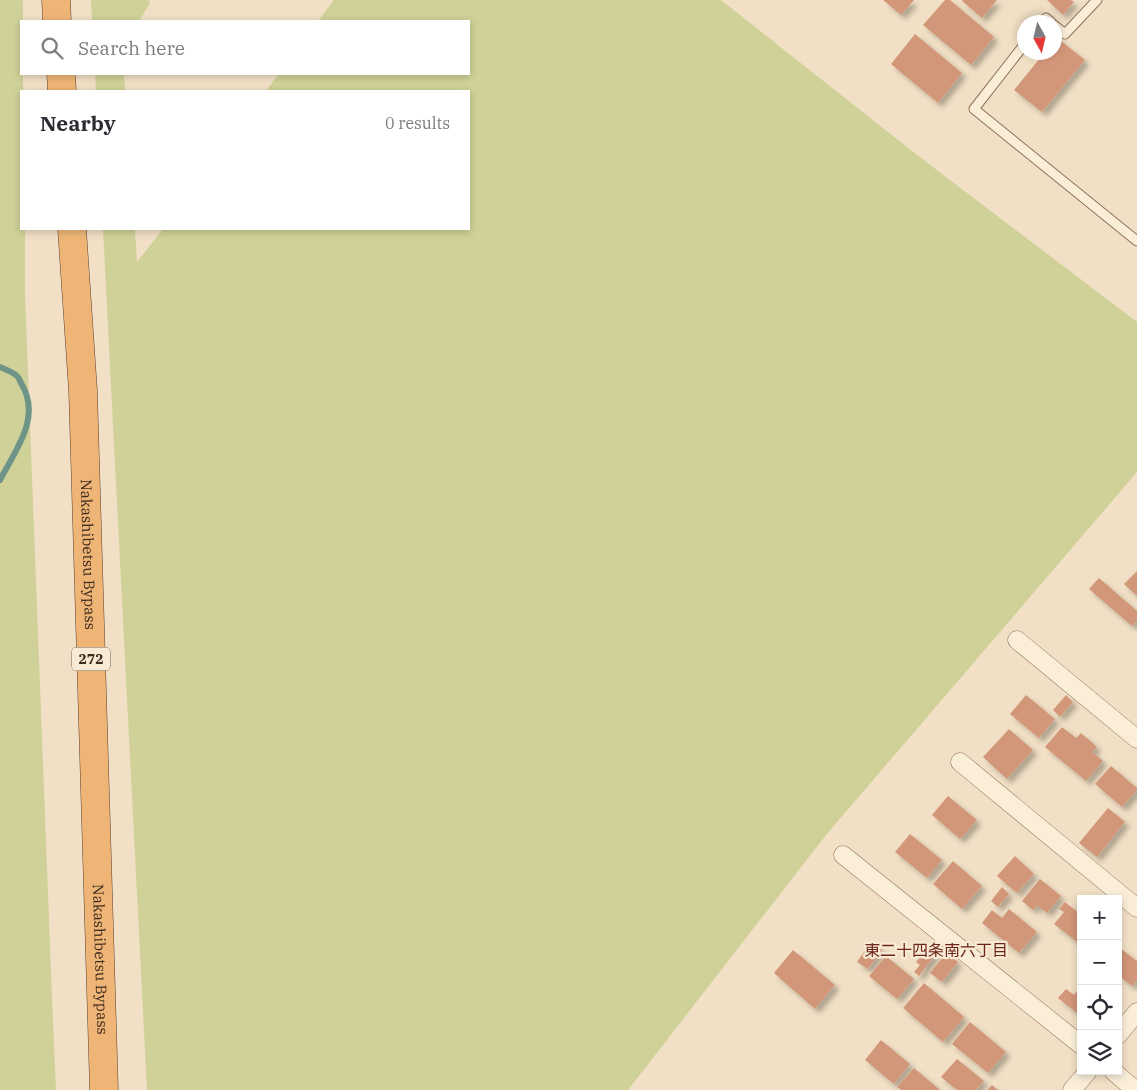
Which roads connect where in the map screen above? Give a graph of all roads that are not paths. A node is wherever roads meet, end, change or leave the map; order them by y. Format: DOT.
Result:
graph roads {
  1 [pos="56,0"];
  2 [pos="1097,0"];
  3 [pos="57,20"];
  4 [pos="1062,32"];
  5 [pos="1017,54"];
  6 [pos="61,75"];
  7 [pos="62,90"];
  8 [pos="72,230"];
  9 [pos="1137,241"];
  10 [pos="1017,640"];
  11 [pos="1137,739"];
  12 [pos="960,762"];
  13 [pos="843,855"];
  14 [pos="1137,908"];
  15 [pos="1137,1012"];
  16 [pos="1122,1030"];
  17 [pos="1077,1042"];
  18 [pos="1085,1075"];
  19 [pos="1118,1075"];
  20 [pos="104,1090"];
  21 [pos="1072,1090"];
  22 [pos="1135,1090"];
  1 -- 3 [label="highway"];
  2 -- 4 [label="lane"];
  5 -- 9 [label="lane"];
  6 -- 7 [label="highway"];
  8 -- 20 [label="highway, Nakashibetsu Bypass / 272"];
  10 -- 11 [label="street"];
  12 -- 14 [label="street"];
  13 -- 17 [label="street"];
  15 -- 16 [label="street"];
  18 -- 21 [label="street"];
  19 -- 22 [label="street"];
}
